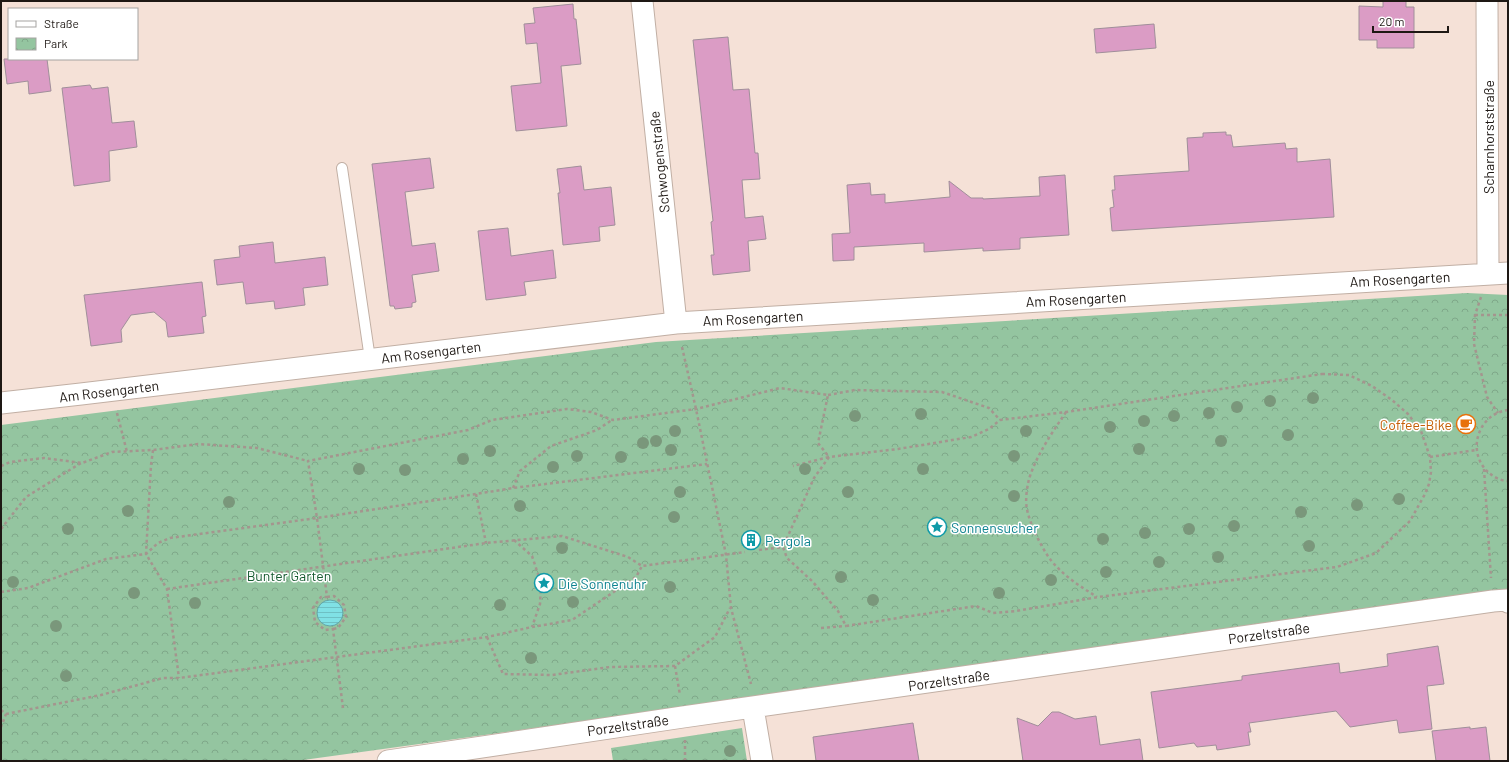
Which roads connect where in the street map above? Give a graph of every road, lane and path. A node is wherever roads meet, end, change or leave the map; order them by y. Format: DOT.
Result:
graph roads {
  1 [pos="642,1"];
  2 [pos="1487,1"];
  3 [pos="342,168"];
  4 [pos="1498,273"];
  5 [pos="1475,315"];
  6 [pos="1508,315"];
  7 [pos="676,323"];
  8 [pos="370,359"];
  9 [pos="112,390"];
  10 [pos="828,395"];
  11 [pos="1,403"];
  12 [pos="696,409"];
  13 [pos="1508,410"];
  14 [pos="1066,412"];
  15 [pos="1498,413"];
  16 [pos="613,420"];
  17 [pos="1000,420"];
  18 [pos="153,450"];
  19 [pos="1476,450"];
  20 [pos="127,452"];
  21 [pos="829,457"];
  22 [pos="1430,458"];
  23 [pos="308,461"];
  24 [pos="82,463"];
  25 [pos="707,464"];
  26 [pos="1,466"];
  27 [pos="793,466"];
  28 [pos="1484,469"];
  29 [pos="1508,482"];
  30 [pos="513,488"];
  31 [pos="476,494"];
  32 [pos="317,518"];
  33 [pos="1,529"];
  34 [pos="514,540"];
  35 [pos="486,543"];
  36 [pos="783,547"];
  37 [pos="759,550"];
  38 [pos="745,552"];
  39 [pos="146,554"];
  40 [pos="726,554"];
  41 [pos="642,566"];
  42 [pos="324,567"];
  43 [pos="167,589"];
  44 [pos="1,592"];
  45 [pos="327,597"];
  46 [pos="1098,597"];
  47 [pos="1500,602"];
  48 [pos="730,608"];
  49 [pos="846,626"];
  50 [pos="532,627"];
  51 [pos="820,628"];
  52 [pos="333,629"];
  53 [pos="487,637"];
  54 [pos="336,656"];
  55 [pos="675,666"];
  56 [pos="179,678"];
  57 [pos="343,708"];
  58 [pos="753,708"];
  59 [pos="1,710"];
  60 [pos="6,714"];
  61 [pos="683,717"];
  62 [pos="1,727"];
  63 [pos="388,761"];
  64 [pos="762,761"];
  1 -- 7 [label="street, Schwogenstraße"];
  2 -- 4 [label="street, Scharnhorststraße"];
  3 -- 8 [label="lane"];
  4 -- 5 [label="path"];
  4 -- 7 [label="street, Am Rosengarten"];
  5 -- 6 [label="path"];
  5 -- 15 [label="path"];
  7 -- 8 [label="street, Am Rosengarten"];
  7 -- 12 [label="path"];
  8 -- 9 [label="street, Am Rosengarten"];
  9 -- 11 [label="street, Am Rosengarten"];
  9 -- 20 [label="path"];
  10 -- 12 [label="path"];
  10 -- 17 [label="path"];
  10 -- 21 [label="path"];
  12 -- 16 [label="path"];
  12 -- 25 [label="path"];
  13 -- 15 [label="path"];
  14 -- 17 [label="path"];
  14 -- 22 [label="path"];
  14 -- 46 [label="path"];
  15 -- 19 [label="path"];
  16 -- 23 [label="path"];
  16 -- 30 [label="path"];
  17 -- 21 [label="path"];
  18 -- 20 [label="path"];
  18 -- 23 [label="path"];
  18 -- 39 [label="path"];
  19 -- 22 [label="path"];
  19 -- 28 [label="path"];
  20 -- 24 [label="path"];
  21 -- 27 [label="path"];
  21 -- 36 [label="path"];
  22 -- 46 [label="path"];
  23 -- 32 [label="path"];
  24 -- 26 [label="path"];
  24 -- 33 [label="path"];
  25 -- 30 [label="path"];
  25 -- 40 [label="path"];
  28 -- 29 [label="path"];
  28 -- 47 [label="path"];
  30 -- 31 [label="path"];
  31 -- 32 [label="path"];
  31 -- 35 [label="path"];
  32 -- 39 [label="path"];
  32 -- 42 [label="path"];
  34 -- 35 [label="path"];
  34 -- 41 [label="path"];
  34 -- 50 [label="path"];
  35 -- 42 [label="path"];
  36 -- 37 [label="path"];
  36 -- 49 [label="path"];
  38 -- 40 [label="path"];
  39 -- 43 [label="path"];
  39 -- 44 [label="path"];
  40 -- 41 [label="path"];
  40 -- 48 [label="path"];
  41 -- 50 [label="path"];
  42 -- 43 [label="path"];
  42 -- 45 [label="path"];
  43 -- 56 [label="path"];
  45 -- 52 [label="path"];
  45 -- 52 [label="path"];
  46 -- 49 [label="path"];
  47 -- 58 [label="street, Porzeltstraße"];
  48 -- 55 [label="path"];
  48 -- 58 [label="path"];
  49 -- 51 [label="path"];
  50 -- 53 [label="path"];
  52 -- 54 [label="path"];
  53 -- 54 [label="path"];
  53 -- 55 [label="path"];
  54 -- 56 [label="path"];
  54 -- 57 [label="path"];
  55 -- 61 [label="path"];
  56 -- 60 [label="path"];
  58 -- 61 [label="street, Porzeltstraße"];
  58 -- 64 [label="street"];
  59 -- 60 [label="path"];
  60 -- 62 [label="path"];
  61 -- 63 [label="street, Porzeltstraße"];
}
